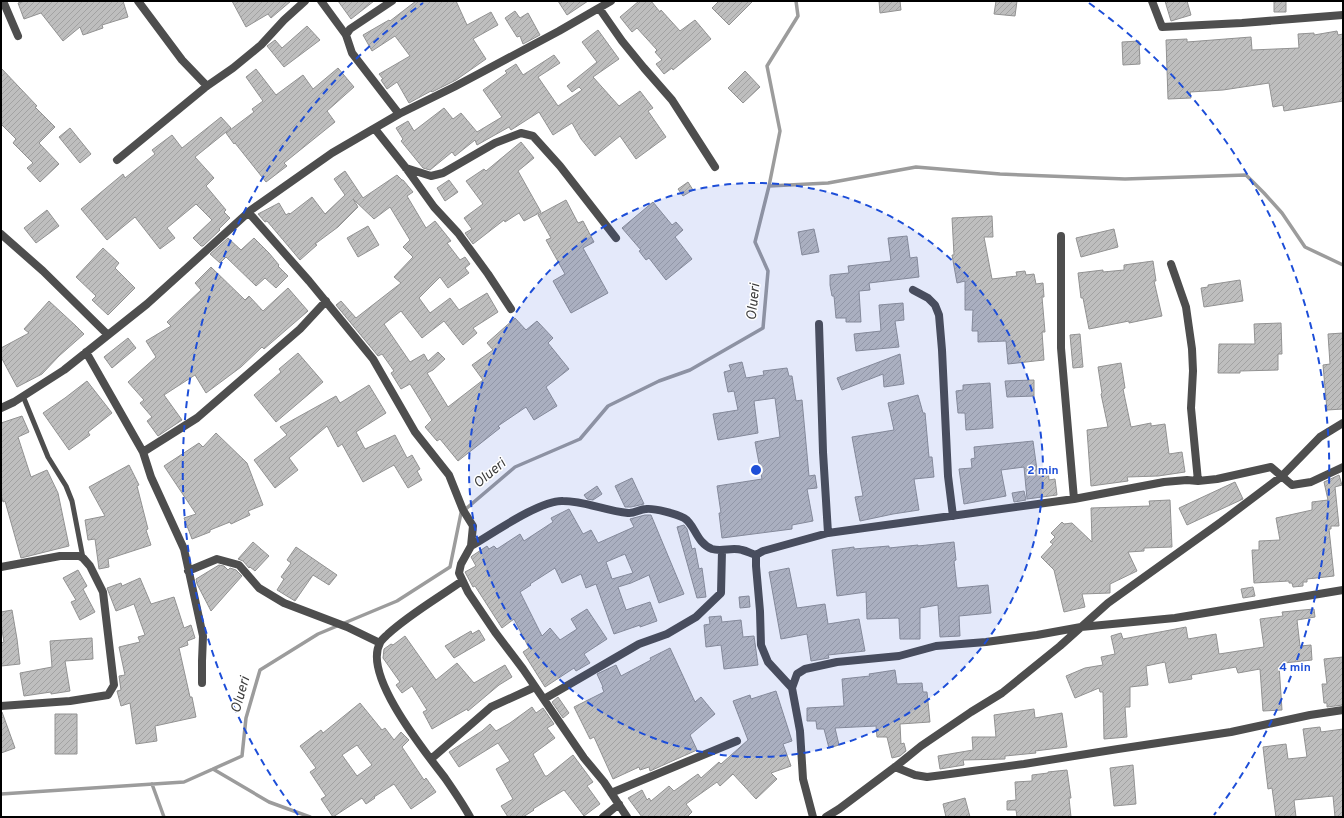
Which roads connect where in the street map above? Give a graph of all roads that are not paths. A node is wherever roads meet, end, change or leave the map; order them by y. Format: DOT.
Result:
graph roads {
  1 [pos="3,1"];
  2 [pos="138,1"];
  3 [pos="305,1"];
  4 [pos="321,1"];
  5 [pos="392,1"];
  6 [pos="611,1"];
  7 [pos="1152,1"];
  8 [pos="599,8"];
  9 [pos="1343,15"];
  10 [pos="346,35"];
  11 [pos="18,36"];
  12 [pos="207,86"];
  13 [pos="399,114"];
  14 [pos="375,129"];
  15 [pos="117,160"];
  16 [pos="714,167"];
  17 [pos="406,168"];
  18 [pos="249,213"];
  19 [pos="1,234"];
  20 [pos="1061,236"];
  21 [pos="616,238"];
  22 [pos="1171,264"];
  23 [pos="913,290"];
  24 [pos="326,302"];
  25 [pos="511,309"];
  26 [pos="819,324"];
  27 [pos="108,335"];
  28 [pos="86,352"];
  29 [pos="23,396"];
  30 [pos="2,405"];
  31 [pos="1343,423"];
  32 [pos="143,452"];
  33 [pos="1343,467"];
  34 [pos="1282,476"];
  35 [pos="1198,481"];
  36 [pos="1074,499"];
  37 [pos="953,516"];
  38 [pos="828,533"];
  39 [pos="471,546"];
  40 [pos="722,551"];
  41 [pos="756,556"];
  42 [pos="83,558"];
  43 [pos="1,567"];
  44 [pos="188,571"];
  45 [pos="462,581"];
  46 [pos="1343,590"];
  47 [pos="1081,627"];
  48 [pos="380,643"];
  49 [pos="202,683"];
  50 [pos="535,687"];
  51 [pos="792,688"];
  52 [pos="544,699"];
  53 [pos="1,706"];
  54 [pos="1343,710"];
  55 [pos="737,741"];
  56 [pos="431,760"];
  57 [pos="895,768"];
  58 [pos="611,793"];
  59 [pos="619,804"];
  60 [pos="470,817"];
  61 [pos="603,817"];
  62 [pos="627,817"];
  63 [pos="813,817"];
  64 [pos="826,817"];
  1 -- 11 [label="street"];
  2 -- 12 [label="street"];
  3 -- 12 [label="street"];
  4 -- 10 [label="street"];
  5 -- 10 [label="street"];
  6 -- 8 [label="street"];
  7 -- 9 [label="street"];
  8 -- 13 [label="street"];
  8 -- 16 [label="street"];
  10 -- 13 [label="street"];
  12 -- 15 [label="street"];
  13 -- 14 [label="street"];
  14 -- 17 [label="street"];
  14 -- 18 [label="street"];
  17 -- 21 [label="street"];
  17 -- 25 [label="street"];
  18 -- 24 [label="street"];
  18 -- 27 [label="street"];
  19 -- 27 [label="street"];
  20 -- 36 [label="street"];
  22 -- 35 [label="street"];
  23 -- 37 [label="street"];
  24 -- 32 [label="street"];
  24 -- 39 [label="street"];
  26 -- 38 [label="street"];
  27 -- 28 [label="street"];
  28 -- 29 [label="street"];
  28 -- 32 [label="street"];
  29 -- 30 [label="street"];
  29 -- 42 [label="lane"];
  31 -- 34 [label="street"];
  32 -- 44 [label="street"];
  33 -- 34 [label="street"];
  34 -- 35 [label="street"];
  34 -- 47 [label="street"];
  35 -- 36 [label="street"];
  36 -- 37 [label="street"];
  37 -- 38 [label="street"];
  38 -- 41 [label="street"];
  39 -- 40 [label="street"];
  39 -- 45 [label="street"];
  40 -- 41 [label="street"];
  40 -- 52 [label="street"];
  41 -- 51 [label="street"];
  42 -- 43 [label="street"];
  42 -- 53 [label="street"];
  44 -- 48 [label="street"];
  44 -- 49 [label="street"];
  45 -- 48 [label="street"];
  45 -- 50 [label="street"];
  46 -- 47 [label="street"];
  47 -- 51 [label="street"];
  47 -- 57 [label="street"];
  48 -- 56 [label="street"];
  50 -- 52 [label="street"];
  50 -- 56 [label="street"];
  51 -- 63 [label="street"];
  52 -- 58 [label="street"];
  54 -- 57 [label="street"];
  55 -- 58 [label="street"];
  56 -- 60 [label="street"];
  57 -- 64 [label="street"];
  58 -- 59 [label="street"];
  59 -- 61 [label="street"];
  59 -- 62 [label="street"];
}
